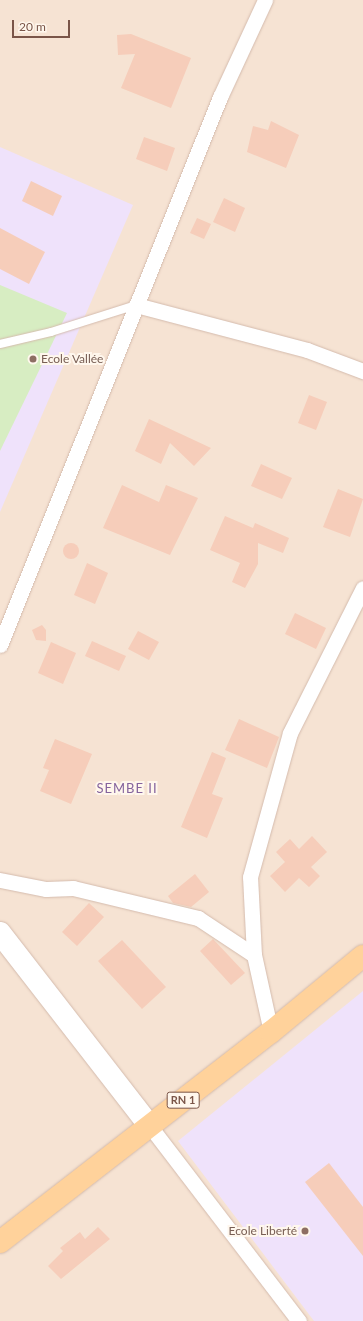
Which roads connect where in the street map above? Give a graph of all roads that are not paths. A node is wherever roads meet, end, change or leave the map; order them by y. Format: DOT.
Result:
graph roads {
  1 [pos="265,0"];
  2 [pos="136,305"];
  3 [pos="0,344"];
  4 [pos="363,371"];
  5 [pos="363,588"];
  6 [pos="0,645"];
  7 [pos="0,880"];
  8 [pos="0,933"];
  9 [pos="254,955"];
  10 [pos="363,956"];
  11 [pos="271,1032"];
  12 [pos="149,1125"];
  13 [pos="1,1239"];
  14 [pos="300,1321"];
  1 -- 2 [label="street"];
  2 -- 3 [label="lane"];
  2 -- 4 [label="street"];
  2 -- 6 [label="street"];
  5 -- 9 [label="street"];
  7 -- 9 [label="street"];
  8 -- 12 [label="main road"];
  9 -- 11 [label="street"];
  10 -- 11 [label="main road, RN 1"];
  11 -- 12 [label="main road, RN 1"];
  12 -- 13 [label="main road, RN 1"];
  12 -- 14 [label="street"];
}
